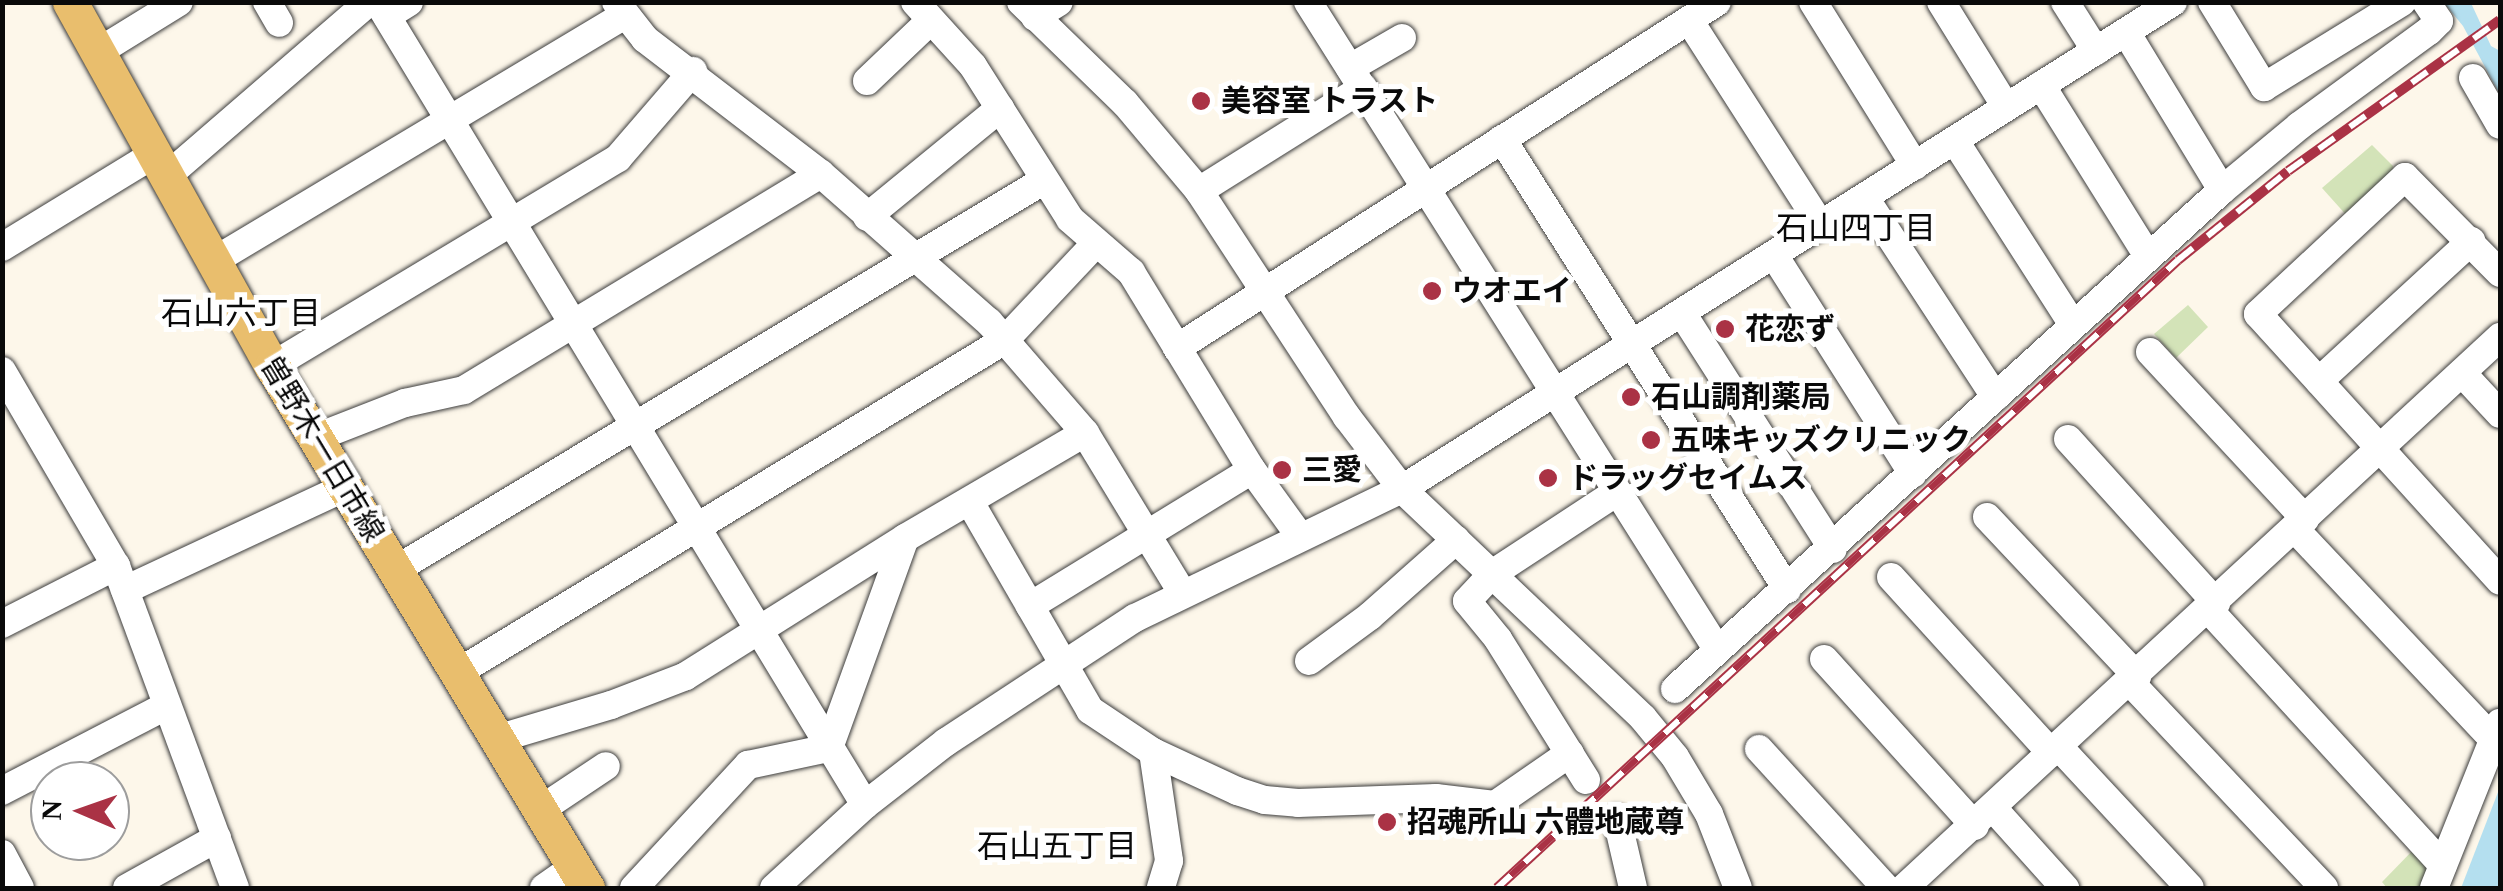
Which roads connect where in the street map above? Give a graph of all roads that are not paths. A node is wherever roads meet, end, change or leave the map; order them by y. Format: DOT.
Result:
graph roads {
  1 [pos="70,2"];
  2 [pos="179,2"];
  3 [pos="1308,2"];
  4 [pos="1717,2"];
  5 [pos="1813,2"];
  6 [pos="1940,2"];
  7 [pos="2065,2"];
  8 [pos="2174,2"];
  9 [pos="2212,2"];
  10 [pos="2402,2"];
  11 [pos="2426,2"];
  12 [pos="386,6"];
  13 [pos="1038,7"];
  14 [pos="620,9"];
  15 [pos="922,12"];
  16 [pos="1689,20"];
  17 [pos="2126,32"];
  18 [pos="1402,38"];
  19 [pos="2096,51"];
  20 [pos="98,52"];
  21 [pos="692,71"];
  22 [pos="1357,78"];
  23 [pos="2473,78"];
  24 [pos="867,81"];
  25 [pos="2041,85"];
  26 [pos="2006,107"];
  27 [pos="1000,108"];
  28 [pos="450,119"];
  29 [pos="2500,125"];
  30 [pos="1502,139"];
  31 [pos="1955,140"];
  32 [pos="160,166"];
  33 [pos="1914,166"];
  34 [pos="820,174"];
  35 [pos="1043,181"];
  36 [pos="1426,188"];
  37 [pos="2222,190"];
  38 [pos="1200,191"];
  39 [pos="1865,198"];
  40 [pos="867,217"];
  41 [pos="512,222"];
  42 [pos="1821,226"];
  43 [pos="2470,242"];
  44 [pos="1096,243"];
  45 [pos="2,247"];
  46 [pos="1774,255"];
  47 [pos="2148,256"];
  48 [pos="914,258"];
  49 [pos="212,262"];
  50 [pos="2500,273"];
  51 [pos="1266,290"];
  52 [pos="1682,313"];
  53 [pos="572,324"];
  54 [pos="2073,325"];
  55 [pos="2500,337"];
  56 [pos="1005,340"];
  57 [pos="1632,345"];
  58 [pos="1177,348"];
  59 [pos="2150,352"];
  60 [pos="272,366"];
  61 [pos="2,371"];
  62 [pos="2462,372"];
  63 [pos="2319,380"];
  64 [pos="1554,394"];
  65 [pos="1996,398"];
  66 [pos="2500,414"];
  67 [pos="637,425"];
  68 [pos="1085,433"];
  69 [pos="314,438"];
  70 [pos="2068,439"];
  71 [pos="2381,448"];
  72 [pos="1252,470"];
  73 [pos="1913,474"];
  74 [pos="344,488"];
  75 [pos="1402,489"];
  76 [pos="1617,492"];
  77 [pos="970,502"];
  78 [pos="1986,517"];
  79 [pos="2300,524"];
  80 [pos="697,529"];
  81 [pos="1146,534"];
  82 [pos="1299,535"];
  83 [pos="906,538"];
  84 [pos="1456,540"];
  85 [pos="1833,549"];
  86 [pos="395,570"];
  87 [pos="1492,574"];
  88 [pos="1891,577"];
  89 [pos="121,578"];
  90 [pos="2500,581"];
  91 [pos="1787,589"];
  92 [pos="1183,594"];
  93 [pos="1030,606"];
  94 [pos="2213,606"];
  95 [pos="2,624"];
  96 [pos="759,630"];
  97 [pos="1718,650"];
  98 [pos="1824,660"];
  99 [pos="1308,661"];
  100 [pos="1064,668"];
  101 [pos="457,673"];
  102 [pos="2133,679"];
  103 [pos="1675,689"];
  104 [pos="166,706"];
  105 [pos="2497,732"];
  106 [pos="497,738"];
  107 [pos="830,748"];
  108 [pos="1759,749"];
  109 [pos="2055,750"];
  110 [pos="1152,752"];
  111 [pos="1570,753"];
  112 [pos="606,766"];
  113 [pos="1586,780"];
  114 [pos="2,791"];
  115 [pos="866,805"];
  116 [pos="540,810"];
  117 [pos="1984,817"];
  118 [pos="1616,819"];
  119 [pos="217,838"];
  120 [pos="2,854"];
  121 [pos="2439,877"];
  122 [pos="581,878"];
  123 [pos="138,886"];
  124 [pos="776,887"];
  125 [pos="20,888"];
  126 [pos="235,888"];
  127 [pos="544,888"];
  128 [pos="634,888"];
  129 [pos="1161,888"];
  130 [pos="1633,888"];
  131 [pos="1738,888"];
  132 [pos="1886,888"];
  133 [pos="1904,888"];
  134 [pos="2066,888"];
  135 [pos="2190,888"];
  136 [pos="2324,888"];
  1 -- 20 [label="main road, 曽野木一日市線"];
  2 -- 20 [label="street"];
  3 -- 22 [label="street"];
  4 -- 16 [label="street"];
  5 -- 33 [label="street"];
  6 -- 26 [label="street"];
  7 -- 19 [label="street"];
  8 -- 17 [label="street"];
  9 -- 10 [label="street"];
  11 -- 37 [label="street"];
  12 -- 28 [label="street"];
  12 -- 32 [label="street"];
  13 -- 38 [label="street"];
  14 -- 21 [label="street"];
  14 -- 28 [label="street"];
  15 -- 24 [label="street"];
  15 -- 27 [label="street"];
  16 -- 30 [label="street"];
  16 -- 42 [label="street"];
  17 -- 19 [label="street"];
  17 -- 37 [label="street"];
  18 -- 22 [label="street"];
  19 -- 25 [label="street"];
  20 -- 32 [label="main road, 曽野木一日市線"];
  21 -- 34 [label="street"];
  21 -- 41 [label="street"];
  22 -- 36 [label="street"];
  22 -- 38 [label="street"];
  23 -- 29 [label="street"];
  25 -- 26 [label="street"];
  25 -- 47 [label="street"];
  26 -- 31 [label="street"];
  27 -- 35 [label="street"];
  27 -- 40 [label="street"];
  28 -- 41 [label="street"];
  28 -- 49 [label="street"];
  30 -- 36 [label="street"];
  30 -- 57 [label="street"];
  31 -- 33 [label="street"];
  31 -- 54 [label="street"];
  32 -- 45 [label="street"];
  32 -- 49 [label="main road, 曽野木一日市線"];
  33 -- 39 [label="street"];
  34 -- 40 [label="street"];
  34 -- 53 [label="street"];
  35 -- 44 [label="street"];
  35 -- 48 [label="street"];
  36 -- 51 [label="street"];
  36 -- 64 [label="street"];
  37 -- 47 [label="street"];
  38 -- 51 [label="street"];
  39 -- 42 [label="street"];
  39 -- 65 [label="street"];
  40 -- 48 [label="street"];
  41 -- 53 [label="street"];
  41 -- 60 [label="street"];
  42 -- 46 [label="street"];
  43 -- 50 [label="street"];
  43 -- 63 [label="street"];
  43 -- 63 [label="street"];
  44 -- 56 [label="street"];
  44 -- 58 [label="street"];
  46 -- 52 [label="street"];
  46 -- 73 [label="street"];
  47 -- 54 [label="street"];
  48 -- 56 [label="street"];
  48 -- 67 [label="street"];
  49 -- 60 [label="main road, 曽野木一日市線"];
  51 -- 58 [label="street"];
  51 -- 75 [label="street"];
  52 -- 57 [label="street"];
  52 -- 85 [label="street"];
  53 -- 67 [label="street"];
  53 -- 69 [label="street"];
  54 -- 65 [label="street"];
  55 -- 62 [label="street"];
  56 -- 68 [label="street"];
  56 -- 80 [label="street"];
  57 -- 64 [label="street"];
  57 -- 91 [label="street"];
  58 -- 72 [label="street"];
  59 -- 79 [label="street"];
  60 -- 69 [label="main road, 曽野木一日市線"];
  61 -- 89 [label="street"];
  62 -- 66 [label="street"];
  62 -- 71 [label="street"];
  63 -- 71 [label="street"];
  64 -- 75 [label="street"];
  64 -- 76 [label="street"];
  65 -- 73 [label="street"];
  67 -- 80 [label="street"];
  67 -- 86 [label="street"];
  68 -- 77 [label="street"];
  68 -- 81 [label="street"];
  69 -- 74 [label="main road, 曽野木一日市線"];
  70 -- 94 [label="street"];
  71 -- 79 [label="street"];
  71 -- 90 [label="street"];
  72 -- 81 [label="street"];
  72 -- 82 [label="street"];
  73 -- 85 [label="street"];
  74 -- 86 [label="main road, 曽野木一日市線"];
  74 -- 89 [label="street"];
  75 -- 82 [label="street"];
  75 -- 84 [label="street"];
  76 -- 87 [label="street"];
  76 -- 97 [label="street"];
  77 -- 83 [label="street"];
  77 -- 93 [label="street"];
  78 -- 102 [label="street"];
  79 -- 94 [label="street"];
  79 -- 105 [label="street"];
  80 -- 96 [label="street"];
  80 -- 101 [label="street"];
  81 -- 92 [label="street"];
  81 -- 93 [label="street"];
  82 -- 92 [label="street"];
  83 -- 96 [label="street"];
  83 -- 107 [label="street"];
  84 -- 87 [label="street"];
  84 -- 99 [label="street"];
  85 -- 91 [label="street"];
  86 -- 101 [label="main road, 曽野木一日市線"];
  87 -- 111 [label="street"];
  87 -- 131 [label="street"];
  88 -- 109 [label="street"];
  89 -- 95 [label="street"];
  89 -- 104 [label="street"];
  91 -- 97 [label="street"];
  92 -- 100 [label="street"];
  93 -- 100 [label="street"];
  94 -- 102 [label="street"];
  94 -- 121 [label="street"];
  96 -- 106 [label="street"];
  96 -- 107 [label="street"];
  97 -- 103 [label="street"];
  98 -- 117 [label="street"];
  100 -- 110 [label="street"];
  100 -- 115 [label="street"];
  101 -- 106 [label="main road, 曽野木一日市線"];
  102 -- 109 [label="street"];
  102 -- 136 [label="street"];
  104 -- 114 [label="street"];
  104 -- 119 [label="street"];
  105 -- 121 [label="street"];
  106 -- 116 [label="main road, 曽野木一日市線"];
  107 -- 115 [label="street"];
  107 -- 128 [label="street"];
  108 -- 132 [label="street"];
  109 -- 117 [label="street"];
  109 -- 135 [label="street"];
  110 -- 111 [label="street"];
  110 -- 129 [label="street"];
  111 -- 113 [label="street"];
  112 -- 116 [label="street"];
  115 -- 124 [label="street"];
  116 -- 122 [label="main road, 曽野木一日市線"];
  117 -- 133 [label="street"];
  117 -- 134 [label="street"];
  118 -- 130 [label="street"];
  119 -- 123 [label="street"];
  119 -- 126 [label="street"];
  120 -- 125 [label="street"];
  122 -- 127 [label="street"];
}
